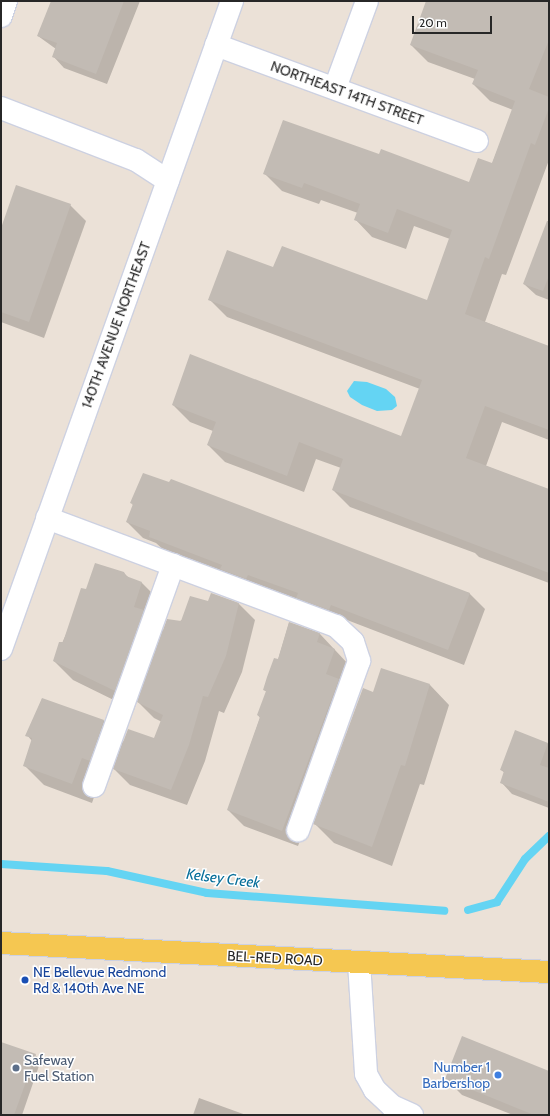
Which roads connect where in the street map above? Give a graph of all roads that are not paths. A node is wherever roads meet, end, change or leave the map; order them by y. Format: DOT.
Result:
graph roads {
  1 [pos="6,1"];
  2 [pos="232,1"];
  3 [pos="367,1"];
  4 [pos="1,16"];
  5 [pos="216,45"];
  6 [pos="335,88"];
  7 [pos="1,108"];
  8 [pos="477,141"];
  9 [pos="168,181"];
  10 [pos="47,518"];
  11 [pos="173,565"];
  12 [pos="1,649"];
  13 [pos="94,786"];
  14 [pos="298,830"];
  15 [pos="1,943"];
  16 [pos="359,962"];
  17 [pos="549,972"];
  18 [pos="412,1115"];
  1 -- 4 [label="street"];
  2 -- 5 [label="street, 140TH AVENUE NORTHEAST"];
  3 -- 6 [label="street"];
  5 -- 6 [label="street, NORTHEAST 14TH STREET"];
  5 -- 9 [label="street, 140TH AVENUE NORTHEAST"];
  6 -- 8 [label="street, NORTHEAST 14TH STREET"];
  7 -- 9 [label="street"];
  9 -- 10 [label="street, 140TH AVENUE NORTHEAST"];
  10 -- 11 [label="street"];
  10 -- 12 [label="street, 140TH AVENUE NORTHEAST"];
  11 -- 13 [label="street"];
  11 -- 14 [label="street"];
  15 -- 16 [label="main road, BEL-RED ROAD"];
  16 -- 17 [label="main road, BEL-RED ROAD"];
  16 -- 18 [label="street"];
}
